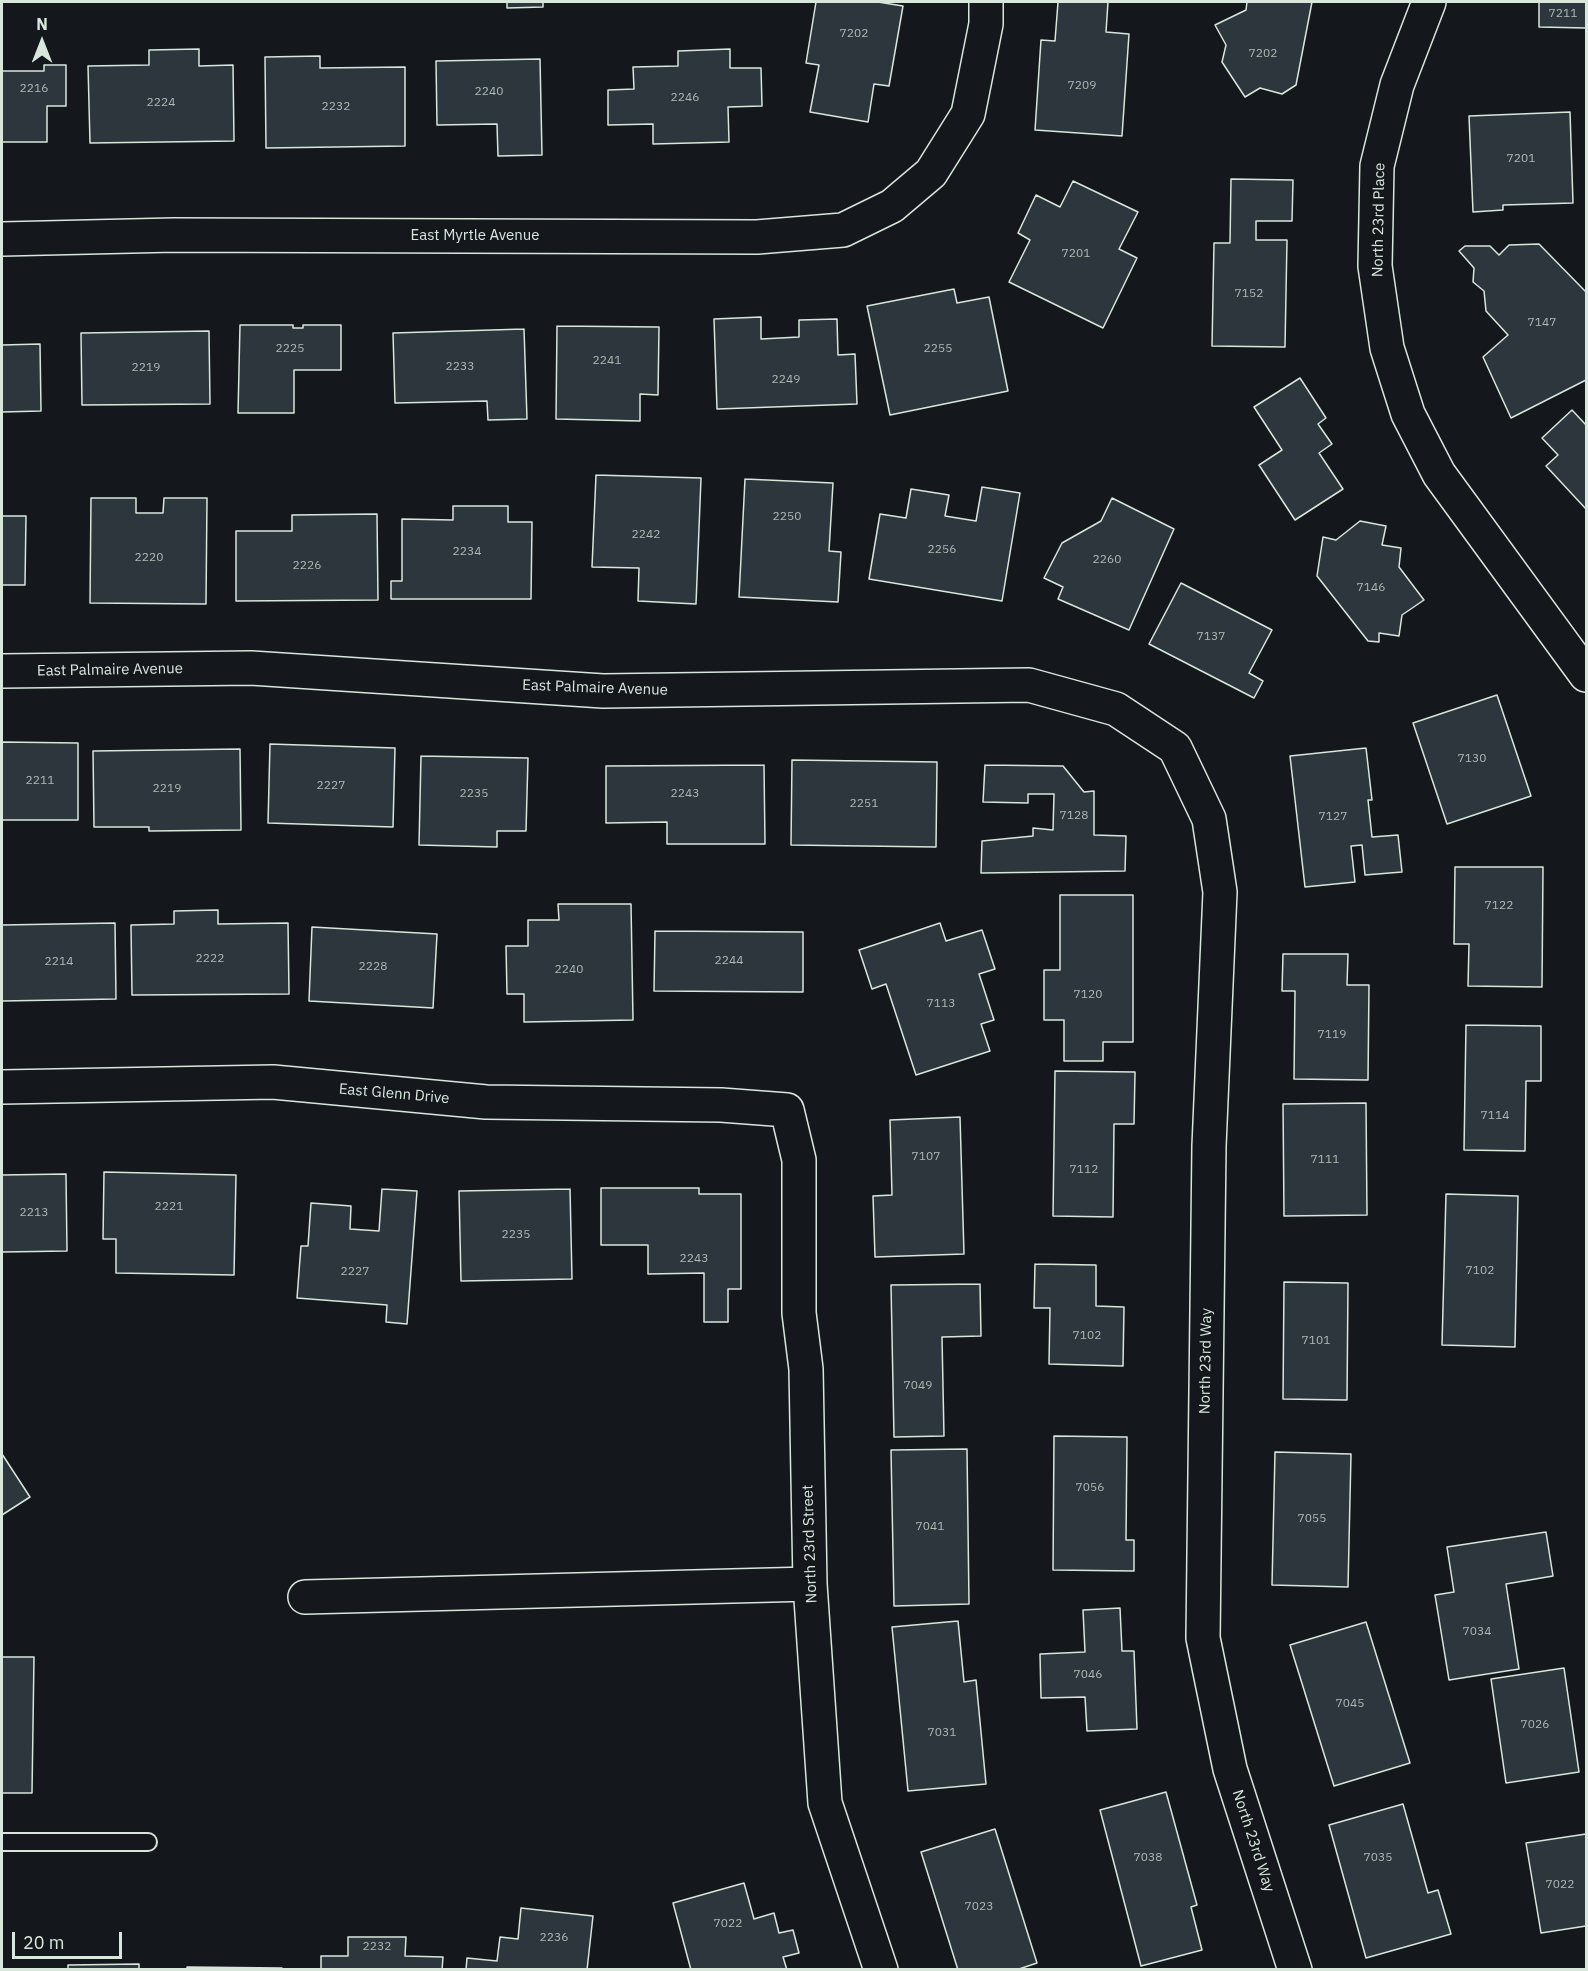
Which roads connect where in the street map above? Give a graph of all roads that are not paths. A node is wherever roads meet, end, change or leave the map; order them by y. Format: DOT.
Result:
graph roads {
  1 [pos="986,2"];
  2 [pos="1429,2"];
  3 [pos="2,239"];
  4 [pos="1583,660"];
  5 [pos="2,671"];
  6 [pos="1175,748"];
  7 [pos="2,1087"];
  8 [pos="787,1110"];
  9 [pos="810,1584"];
  10 [pos="305,1597"];
  11 [pos="2,1842"];
  12 [pos="148,1842"];
  13 [pos="881,1970"];
  14 [pos="1295,1970"];
  1 -- 3 [label="street, East Myrtle Avenue"];
  2 -- 4 [label="street, North 23rd Place"];
  5 -- 6 [label="street, East Palmaire Avenue"];
  6 -- 14 [label="street, North 23rd Way"];
  7 -- 8 [label="street, East Glenn Drive"];
  8 -- 9 [label="street, North 23rd Street"];
  9 -- 10 [label="street"];
  9 -- 13 [label="street, North 23rd Street"];
  11 -- 12 [label="lane"];
}
